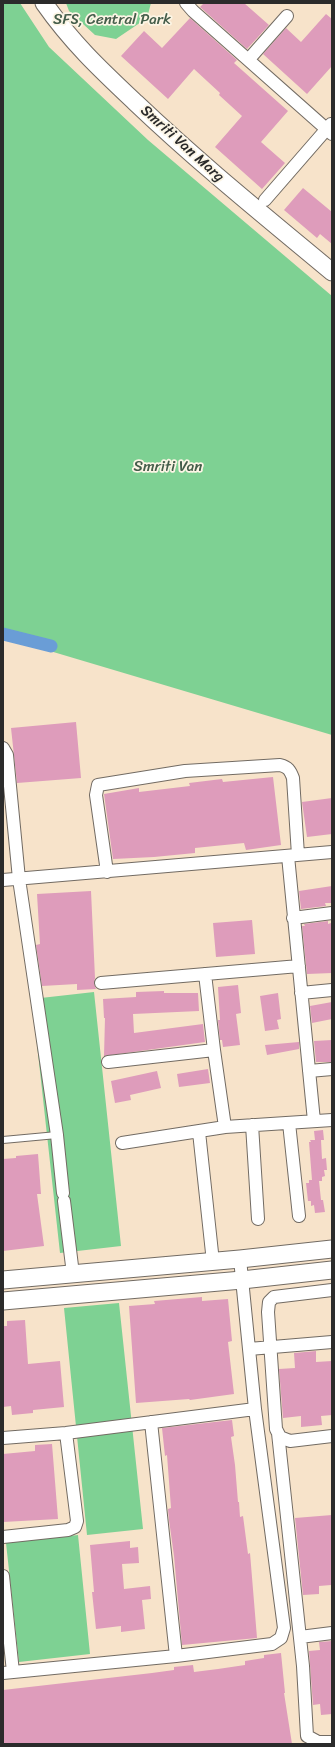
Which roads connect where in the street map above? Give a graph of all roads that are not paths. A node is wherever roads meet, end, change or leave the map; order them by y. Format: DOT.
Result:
graph roads {
  1 [pos="44,3"];
  2 [pos="186,3"];
  3 [pos="287,16"];
  4 [pos="249,59"];
  5 [pos="330,128"];
  6 [pos="265,200"];
  7 [pos="332,272"];
  8 [pos="3,748"];
  9 [pos="332,852"];
  10 [pos="293,856"];
  11 [pos="107,872"];
  12 [pos="19,879"];
  13 [pos="3,880"];
  14 [pos="332,913"];
  15 [pos="293,918"];
  16 [pos="299,966"];
  17 [pos="206,974"];
  18 [pos="101,983"];
  19 [pos="332,990"];
  20 [pos="301,993"];
  21 [pos="214,1050"];
  22 [pos="108,1062"];
  23 [pos="332,1069"];
  24 [pos="309,1071"];
  25 [pos="332,1120"];
  26 [pos="314,1121"];
  27 [pos="289,1123"];
  28 [pos="252,1125"];
  29 [pos="225,1127"];
  30 [pos="199,1132"];
  31 [pos="56,1135"];
  32 [pos="3,1140"];
  33 [pos="122,1143"];
  34 [pos="299,1216"];
  35 [pos="258,1219"];
  36 [pos="332,1249"];
  37 [pos="240,1259"];
  38 [pos="214,1262"];
  39 [pos="332,1270"];
  40 [pos="73,1274"];
  41 [pos="3,1280"];
  42 [pos="242,1280"];
  43 [pos="332,1290"];
  44 [pos="3,1301"];
  45 [pos="332,1342"];
  46 [pos="270,1347"];
  47 [pos="249,1348"];
  48 [pos="255,1409"];
  49 [pos="151,1422"];
  50 [pos="66,1433"];
  51 [pos="278,1433"];
  52 [pos="332,1436"];
  53 [pos="3,1438"];
  54 [pos="3,1537"];
  55 [pos="3,1576"];
  56 [pos="332,1633"];
  57 [pos="300,1637"];
  58 [pos="176,1656"];
  59 [pos="8,1672"];
  60 [pos="332,1742"];
  1 -- 7 [label="street, Smriti Van Marg"];
  2 -- 4 [label="street"];
  3 -- 4 [label="street"];
  4 -- 5 [label="street"];
  5 -- 6 [label="street"];
  8 -- 12 [label="street"];
  9 -- 10 [label="street"];
  10 -- 11 [label="street"];
  10 -- 11 [label="street"];
  10 -- 15 [label="street"];
  11 -- 12 [label="street"];
  12 -- 13 [label="street"];
  12 -- 31 [label="street"];
  14 -- 15 [label="street"];
  15 -- 16 [label="street"];
  16 -- 17 [label="street"];
  16 -- 20 [label="street"];
  17 -- 18 [label="street"];
  17 -- 21 [label="street"];
  19 -- 20 [label="street"];
  20 -- 24 [label="street"];
  21 -- 22 [label="street"];
  21 -- 29 [label="street"];
  23 -- 24 [label="street"];
  24 -- 26 [label="street"];
  25 -- 26 [label="street"];
  26 -- 27 [label="street"];
  27 -- 28 [label="street"];
  27 -- 34 [label="street"];
  28 -- 29 [label="street"];
  28 -- 35 [label="street"];
  29 -- 30 [label="street"];
  30 -- 33 [label="street"];
  30 -- 38 [label="street"];
  31 -- 32 [label="lane"];
  31 -- 40 [label="street"];
  36 -- 37 [label="street"];
  37 -- 38 [label="street"];
  37 -- 42 [label="street"];
  38 -- 40 [label="street"];
  39 -- 42 [label="street"];
  40 -- 41 [label="street"];
  42 -- 44 [label="street"];
  42 -- 47 [label="street"];
  43 -- 46 [label="street"];
  45 -- 46 [label="street"];
  46 -- 47 [label="street"];
  46 -- 51 [label="street"];
  47 -- 48 [label="street"];
  48 -- 49 [label="street"];
  48 -- 58 [label="street"];
  49 -- 50 [label="street"];
  49 -- 58 [label="street"];
  50 -- 53 [label="street"];
  50 -- 54 [label="street"];
  51 -- 52 [label="street"];
  51 -- 57 [label="street"];
  55 -- 59 [label="street"];
  56 -- 57 [label="street"];
  57 -- 60 [label="street"];
  58 -- 59 [label="street"];
}
